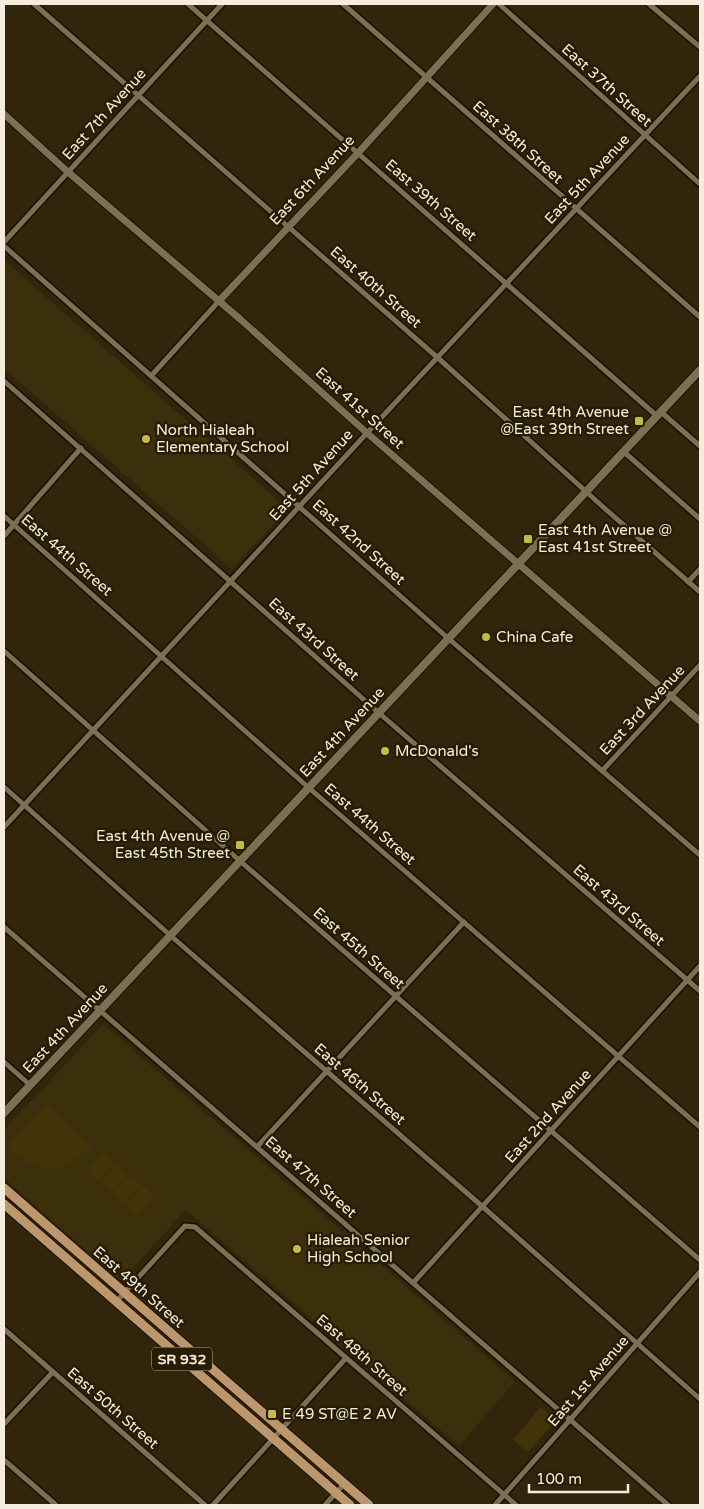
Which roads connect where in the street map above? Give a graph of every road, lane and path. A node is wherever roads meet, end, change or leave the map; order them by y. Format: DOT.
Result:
graph roads {
  1 [pos="34,4"];
  2 [pos="188,4"];
  3 [pos="222,4"];
  4 [pos="343,4"];
  5 [pos="493,4"];
  6 [pos="499,4"];
  7 [pos="649,4"];
  8 [pos="207,20"];
  9 [pos="700,47"];
  10 [pos="700,76"];
  11 [pos="427,77"];
  12 [pos="138,96"];
  13 [pos="4,114"];
  14 [pos="644,136"];
  15 [pos="358,153"];
  16 [pos="68,172"];
  17 [pos="700,184"];
  18 [pos="575,209"];
  19 [pos="288,226"];
  20 [pos="4,242"];
  21 [pos="4,246"];
  22 [pos="507,284"];
  23 [pos="218,301"];
  24 [pos="700,317"];
  25 [pos="438,358"];
  26 [pos="700,370"];
  27 [pos="151,376"];
  28 [pos="4,381"];
  29 [pos="659,414"];
  30 [pos="367,433"];
  31 [pos="698,444"];
  32 [pos="81,448"];
  33 [pos="624,452"];
  34 [pos="587,492"];
  35 [pos="300,507"];
  36 [pos="4,516"];
  37 [pos="700,519"];
  38 [pos="14,525"];
  39 [pos="4,536"];
  40 [pos="519,564"];
  41 [pos="700,569"];
  42 [pos="230,581"];
  43 [pos="688,582"];
  44 [pos="700,592"];
  45 [pos="448,639"];
  46 [pos="4,651"];
  47 [pos="162,656"];
  48 [pos="700,665"];
  49 [pos="672,696"];
  50 [pos="379,713"];
  51 [pos="700,721"];
  52 [pos="92,730"];
  53 [pos="602,771"];
  54 [pos="4,787"];
  55 [pos="309,788"];
  56 [pos="24,805"];
  57 [pos="4,827"];
  58 [pos="700,855"];
  59 [pos="240,861"];
  60 [pos="464,922"];
  61 [pos="4,927"];
  62 [pos="170,936"];
  63 [pos="700,966"];
  64 [pos="687,980"];
  65 [pos="700,991"];
  66 [pos="396,996"];
  67 [pos="100,1010"];
  68 [pos="619,1057"];
  69 [pos="4,1062"];
  70 [pos="326,1072"];
  71 [pos="30,1085"];
  72 [pos="4,1113"];
  73 [pos="700,1127"];
  74 [pos="550,1132"];
  75 [pos="257,1147"];
  76 [pos="4,1188"];
  77 [pos="4,1204"];
  78 [pos="483,1207"];
  79 [pos="700,1260"];
  80 [pos="700,1272"];
  81 [pos="413,1283"];
  82 [pos="124,1293"];
  83 [pos="116,1302"];
  84 [pos="4,1329"];
  85 [pos="637,1343"];
  86 [pos="346,1358"];
  87 [pos="53,1372"];
  88 [pos="700,1399"];
  89 [pos="571,1419"];
  90 [pos="4,1424"];
  91 [pos="282,1430"];
  92 [pos="274,1438"];
  93 [pos="4,1460"];
  94 [pos="344,1484"];
  95 [pos="336,1493"];
  96 [pos="504,1495"];
  97 [pos="56,1505"];
  98 [pos="205,1505"];
  99 [pos="213,1505"];
  100 [pos="324,1505"];
  101 [pos="350,1505"];
  102 [pos="369,1505"];
  103 [pos="495,1505"];
  104 [pos="516,1505"];
  105 [pos="668,1505"];
  1 -- 12 [label="street, East 40th Street"];
  2 -- 8 [label="street, East 39th Street"];
  3 -- 8 [label="street, East 7th Avenue"];
  4 -- 11 [label="street, East 38th Street"];
  5 -- 11 [label="street, East 6th Avenue"];
  6 -- 14 [label="street, East 37th Street"];
  7 -- 9 [label="street"];
  8 -- 12 [label="street, East 7th Avenue"];
  8 -- 15 [label="street, East 39th Street"];
  10 -- 14 [label="street, East 5th Avenue"];
  11 -- 15 [label="street, East 6th Avenue"];
  11 -- 18 [label="street, East 38th Street"];
  12 -- 16 [label="street, East 7th Avenue"];
  12 -- 19 [label="street, East 40th Street"];
  13 -- 16 [label="street, East 41st Street"];
  14 -- 17 [label="street, East 37th Street"];
  14 -- 18 [label="street, East 5th Avenue"];
  15 -- 19 [label="street, East 6th Avenue"];
  15 -- 22 [label="street, East 39th Street"];
  16 -- 20 [label="street, East 7th Avenue"];
  16 -- 23 [label="street, East 41st Street"];
  18 -- 22 [label="street, East 5th Avenue"];
  18 -- 24 [label="street, East 38th Street"];
  19 -- 23 [label="street, East 6th Avenue"];
  19 -- 25 [label="street, East 40th Street"];
  21 -- 27 [label="street, East 42nd Street"];
  22 -- 25 [label="street, East 5th Avenue"];
  22 -- 29 [label="street, East 39th Street"];
  23 -- 27 [label="street, East 6th Avenue"];
  23 -- 30 [label="street, East 41st Street"];
  25 -- 30 [label="street, East 5th Avenue"];
  25 -- 34 [label="street, East 40th Street"];
  26 -- 29 [label="main road, East 4th Avenue"];
  27 -- 35 [label="street, East 42nd Street"];
  28 -- 32 [label="street, East 43rd Street"];
  29 -- 31 [label="street, East 39th Street"];
  29 -- 33 [label="main road, East 4th Avenue"];
  30 -- 35 [label="street, East 5th Avenue"];
  30 -- 40 [label="street, East 41st Street"];
  32 -- 38 [label="street"];
  32 -- 42 [label="street, East 43rd Street"];
  33 -- 34 [label="main road, East 4th Avenue"];
  33 -- 37 [label="street"];
  34 -- 40 [label="main road, East 4th Avenue"];
  34 -- 43 [label="street, East 40th Street"];
  35 -- 42 [label="street, East 5th Avenue"];
  35 -- 45 [label="street, East 42nd Street"];
  36 -- 38 [label="street, East 44th Street"];
  38 -- 39 [label="street"];
  38 -- 47 [label="street, East 44th Street"];
  40 -- 45 [label="main road, East 4th Avenue"];
  40 -- 49 [label="street, East 41st Street"];
  41 -- 43 [label="street"];
  42 -- 47 [label="street, East 5th Avenue"];
  42 -- 50 [label="street, East 43rd Street"];
  43 -- 44 [label="street, East 40th Street"];
  45 -- 50 [label="main road, East 4th Avenue"];
  45 -- 53 [label="street, East 42nd Street"];
  46 -- 52 [label="street, East 45th Street"];
  47 -- 52 [label="street, East 5th Avenue"];
  47 -- 55 [label="street, East 44th Street"];
  48 -- 49 [label="street, East 3rd Avenue"];
  49 -- 51 [label="street, East 41st Street"];
  49 -- 53 [label="street, East 3rd Avenue"];
  50 -- 55 [label="main road, East 4th Avenue"];
  50 -- 64 [label="street, East 43rd Street"];
  52 -- 56 [label="street, East 5th Avenue"];
  52 -- 59 [label="street, East 45th Street"];
  53 -- 58 [label="street, East 42nd Street"];
  54 -- 56 [label="street, East 46th Street"];
  55 -- 59 [label="main road, East 4th Avenue"];
  55 -- 60 [label="street, East 44th Street"];
  56 -- 57 [label="street, East 5th Avenue"];
  56 -- 62 [label="street, East 46th Street"];
  59 -- 62 [label="main road, East 4th Avenue"];
  59 -- 66 [label="street, East 45th Street"];
  60 -- 66 [label="street"];
  60 -- 68 [label="street, East 44th Street"];
  61 -- 67 [label="street, East 47th Street"];
  62 -- 67 [label="main road, East 4th Avenue"];
  62 -- 70 [label="street, East 46th Street"];
  63 -- 64 [label="street, East 2nd Avenue"];
  64 -- 65 [label="street, East 43rd Street"];
  64 -- 68 [label="street, East 2nd Avenue"];
  66 -- 70 [label="street"];
  66 -- 74 [label="street, East 45th Street"];
  67 -- 71 [label="main road, East 4th Avenue"];
  67 -- 75 [label="street, East 47th Street"];
  68 -- 73 [label="street, East 44th Street"];
  68 -- 74 [label="street, East 2nd Avenue"];
  69 -- 71 [label="street"];
  70 -- 75 [label="street"];
  70 -- 78 [label="street, East 46th Street"];
  71 -- 72 [label="main road, East 4th Avenue"];
  74 -- 78 [label="street, East 2nd Avenue"];
  74 -- 79 [label="street, East 45th Street"];
  75 -- 81 [label="street, East 47th Street"];
  76 -- 82 [label="main road, East 49th Street / SR 932"];
  77 -- 83 [label="main road, East 49th Street / SR 932"];
  78 -- 81 [label="street, East 2nd Avenue"];
  78 -- 85 [label="street, East 46th Street"];
  80 -- 85 [label="street, East 1st Avenue"];
  81 -- 89 [label="street, East 47th Street"];
  82 -- 83 [label="street"];
  82 -- 86 [label="street, East 48th Street"];
  82 -- 91 [label="main road, East 49th Street / SR 932"];
  83 -- 92 [label="main road, East 49th Street / SR 932"];
  84 -- 87 [label="street, East 50th Street"];
  85 -- 88 [label="street, East 46th Street"];
  85 -- 89 [label="street, East 1st Avenue"];
  86 -- 91 [label="street"];
  86 -- 96 [label="street, East 48th Street"];
  87 -- 90 [label="street"];
  87 -- 98 [label="street, East 50th Street"];
  89 -- 96 [label="street, East 1st Avenue"];
  89 -- 105 [label="street, East 47th Street"];
  91 -- 92 [label="street"];
  91 -- 94 [label="main road, East 49th Street / SR 932"];
  92 -- 95 [label="main road, East 49th Street / SR 932"];
  92 -- 99 [label="street"];
  93 -- 97 [label="street"];
  94 -- 95 [label="street"];
  94 -- 102 [label="main road, East 49th Street / SR 932"];
  95 -- 100 [label="street"];
  95 -- 101 [label="main road, East 49th Street / SR 932"];
  96 -- 103 [label="street, East 1st Avenue"];
  96 -- 104 [label="street, East 48th Street"];
}
